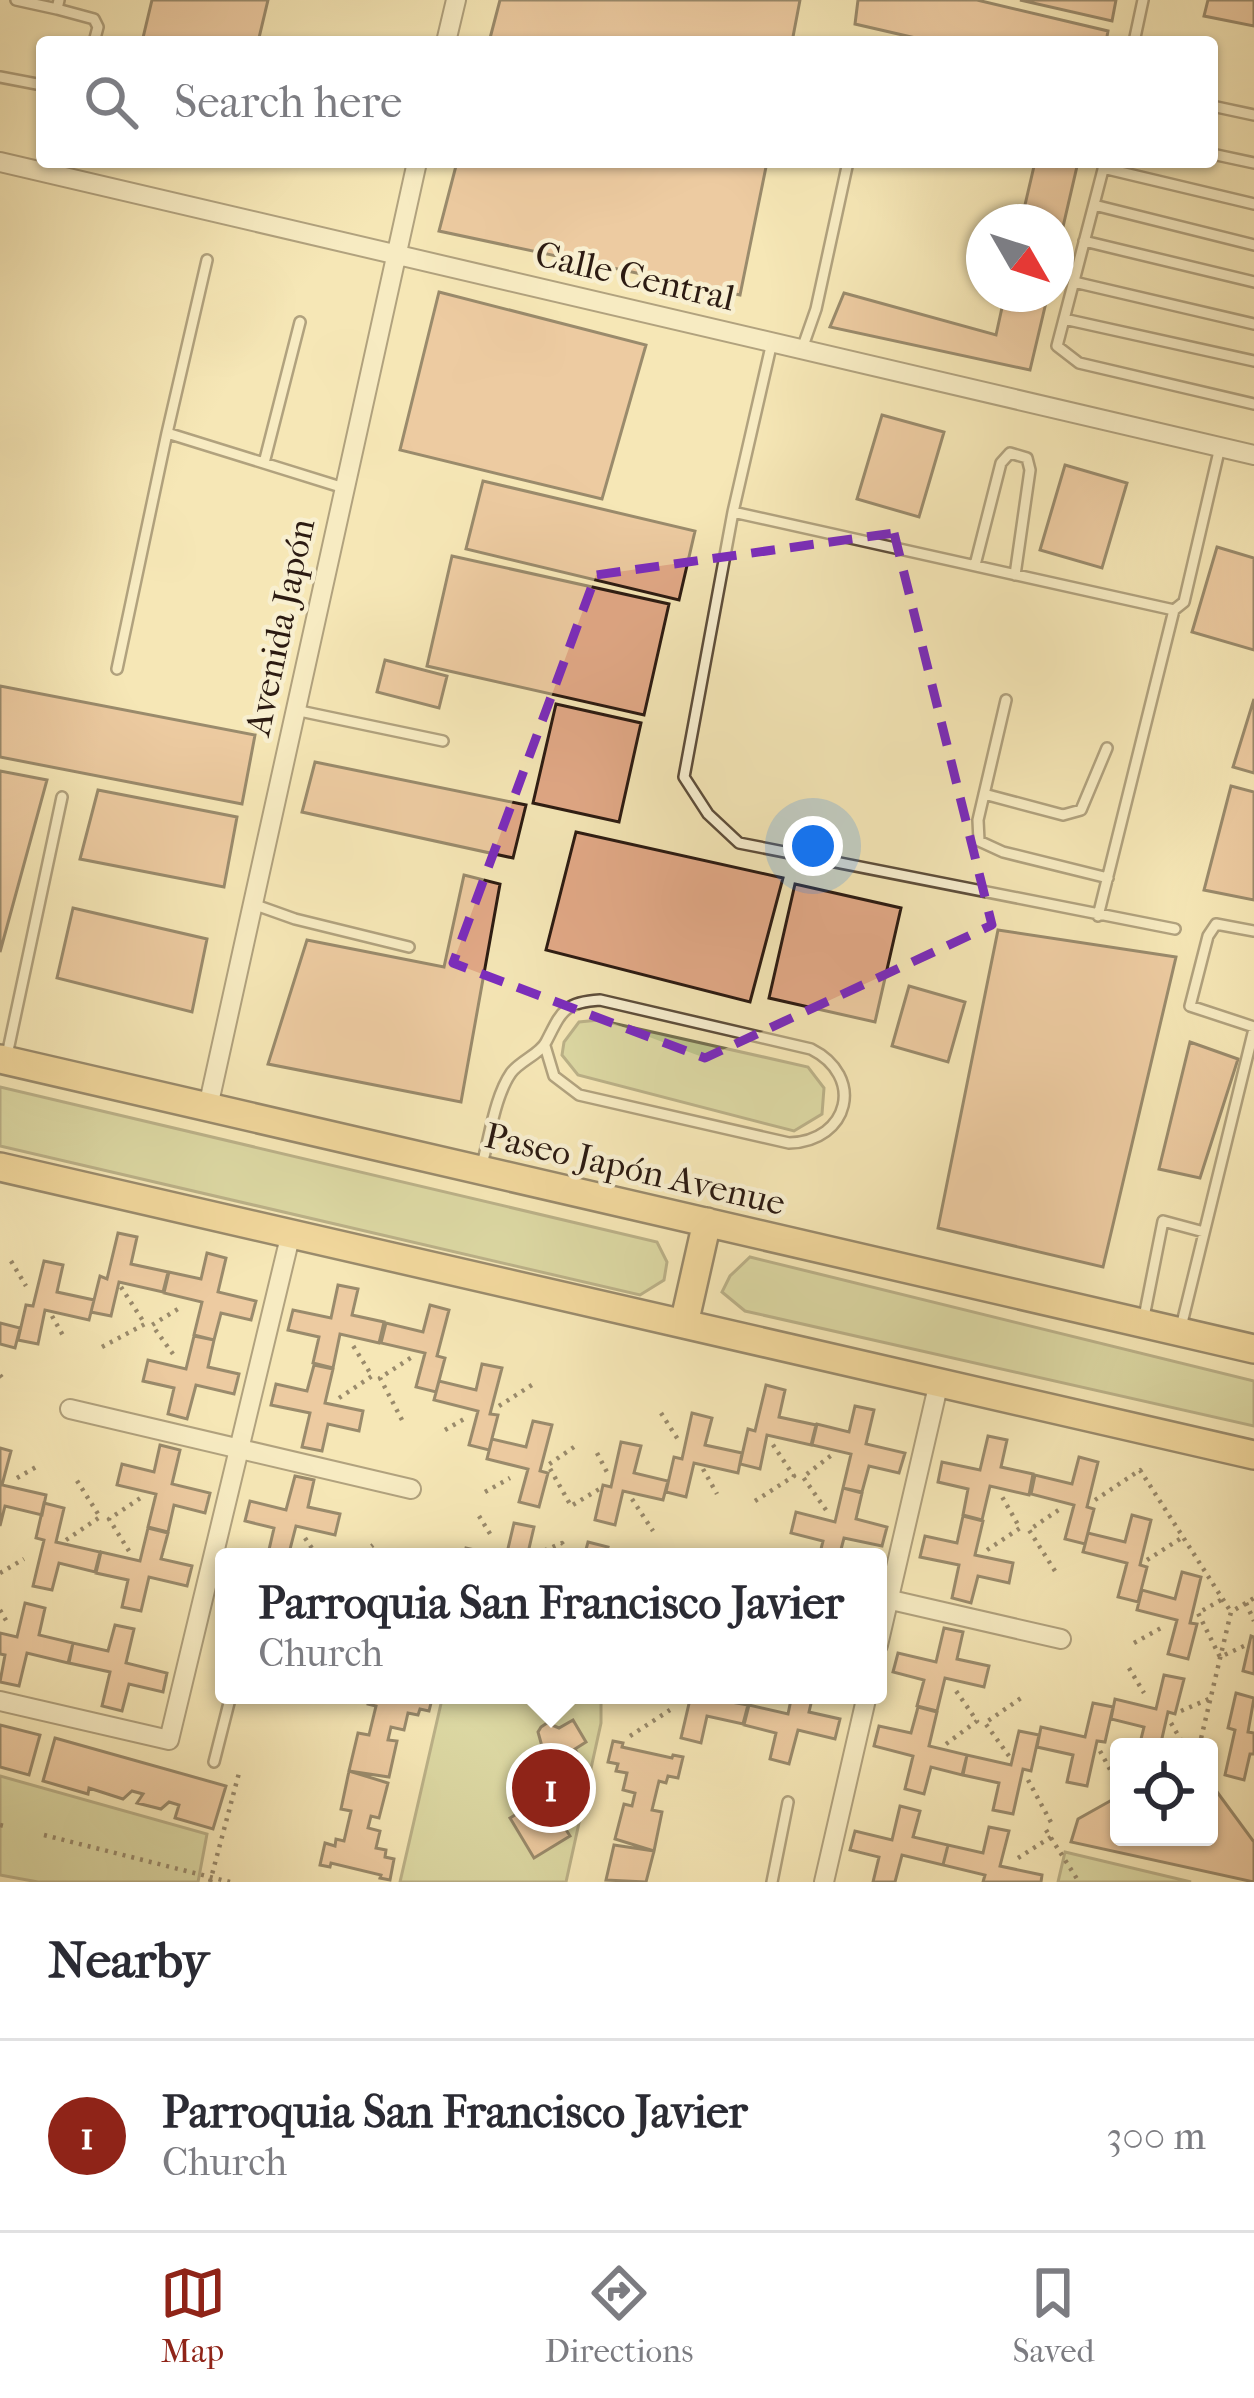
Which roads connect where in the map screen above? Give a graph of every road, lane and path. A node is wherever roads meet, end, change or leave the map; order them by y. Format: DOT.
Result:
graph roads {
  1 [pos="16,0"];
  2 [pos="456,0"];
  3 [pos="1143,0"];
  4 [pos="58,5"];
  5 [pos="96,36"];
  6 [pos="447,36"];
  7 [pos="1135,36"];
  8 [pos="0,76"];
  9 [pos="36,84"];
  10 [pos="1218,107"];
  11 [pos="1254,115"];
  12 [pos="1218,155"];
  13 [pos="0,162"];
  14 [pos="1254,163"];
  15 [pos="416,168"];
  16 [pos="847,168"];
  17 [pos="1103,168"];
  18 [pos="1116,168"];
  19 [pos="1254,204"];
  20 [pos="1094,205"];
  21 [pos="1084,241"];
  22 [pos="1254,244"];
  23 [pos="395,254"];
  24 [pos="207,260"];
  25 [pos="1074,278"];
  26 [pos="1254,281"];
  27 [pos="1074,282"];
  28 [pos="1066,312"];
  29 [pos="1064,319"];
  30 [pos="300,322"];
  31 [pos="1254,325"];
  32 [pos="772,342"];
  33 [pos="802,349"];
  34 [pos="1254,361"];
  35 [pos="1254,404"];
  36 [pos="167,433"];
  37 [pos="1220,447"];
  38 [pos="1254,454"];
  39 [pos="264,463"];
  40 [pos="344,488"];
  41 [pos="733,512"];
  42 [pos="974,565"];
  43 [pos="1015,575"];
  44 [pos="1174,610"];
  45 [pos="117,670"];
  46 [pos="1006,700"];
  47 [pos="295,710"];
  48 [pos="443,741"];
  49 [pos="1107,748"];
  50 [pos="984,794"];
  51 [pos="62,796"];
  52 [pos="1108,878"];
  53 [pos="253,904"];
  54 [pos="1098,916"];
  55 [pos="1175,929"];
  56 [pos="1254,932"];
  57 [pos="409,946"];
  58 [pos="1254,1028"];
  59 [pos="545,1046"];
  60 [pos="3,1059"];
  61 [pos="208,1107"];
  62 [pos="0,1167"];
  63 [pos="480,1170"];
  64 [pos="707,1222"];
  65 [pos="1204,1232"];
  66 [pos="290,1233"];
  67 [pos="10,1261"];
  68 [pos="26,1286"];
  69 [pos="121,1287"];
  70 [pos="178,1309"];
  71 [pos="52,1316"];
  72 [pos="684,1324"];
  73 [pos="1143,1324"];
  74 [pos="1180,1332"];
  75 [pos="65,1339"];
  76 [pos="352,1344"];
  77 [pos="102,1347"];
  78 [pos="1254,1349"];
  79 [pos="172,1354"];
  80 [pos="415,1355"];
  81 [pos="939,1382"];
  82 [pos="535,1383"];
  83 [pos="339,1398"];
  84 [pos="499,1406"];
  85 [pos="70,1409"];
  86 [pos="661,1413"];
  87 [pos="464,1419"];
  88 [pos="402,1420"];
  89 [pos="446,1430"];
  90 [pos="679,1441"];
  91 [pos="771,1442"];
  92 [pos="574,1447"];
  93 [pos="239,1448"];
  94 [pos="597,1453"];
  95 [pos="833,1454"];
  96 [pos="1254,1455"];
  97 [pos="36,1467"];
  98 [pos="703,1469"];
  99 [pos="608,1474"];
  100 [pos="74,1476"];
  101 [pos="16,1478"];
  102 [pos="509,1478"];
  103 [pos="601,1488"];
  104 [pos="411,1489"];
  105 [pos="485,1492"];
  106 [pos="717,1494"];
  107 [pos="1001,1495"];
  108 [pos="142,1497"];
  109 [pos="632,1499"];
  110 [pos="754,1501"];
  111 [pos="1095,1501"];
  112 [pos="1063,1507"];
  113 [pos="826,1510"];
  114 [pos="479,1516"];
  115 [pos="653,1531"];
  116 [pos="492,1537"];
  117 [pos="1183,1537"];
  118 [pos="305,1538"];
  119 [pos="66,1540"];
  120 [pos="373,1545"];
  121 [pos="215,1548"];
  122 [pos="215,1548"];
  123 [pos="312,1548"];
  124 [pos="369,1548"];
  125 [pos="987,1550"];
  126 [pos="129,1551"];
  127 [pos="23,1558"];
  128 [pos="1147,1560"];
  129 [pos="1055,1571"];
  130 [pos="0,1574"];
  131 [pos="887,1583"];
  132 [pos="1254,1598"];
  133 [pos="887,1599"];
  134 [pos="1222,1599"];
  135 [pos="1246,1603"];
  136 [pos="0,1610"];
  137 [pos="1231,1612"];
  138 [pos="1254,1621"];
  139 [pos="7,1622"];
  140 [pos="1161,1628"];
  141 [pos="1060,1639"];
  142 [pos="1134,1643"];
  143 [pos="1244,1646"];
  144 [pos="1220,1657"];
  145 [pos="1129,1668"];
  146 [pos="954,1688"];
  147 [pos="1144,1693"];
  148 [pos="1024,1696"];
  149 [pos="1211,1698"];
  150 [pos="0,1701"];
  151 [pos="229,1704"];
  152 [pos="864,1704"];
  153 [pos="670,1710"];
  154 [pos="1180,1711"];
  155 [pos="1171,1723"];
  156 [pos="630,1736"];
  157 [pos="1180,1738"];
  158 [pos="1201,1738"];
  159 [pos="946,1744"];
  160 [pos="1100,1751"];
  161 [pos="1009,1756"];
  162 [pos="214,1762"];
  163 [pos="1110,1769"];
  164 [pos="238,1773"];
  165 [pos="1028,1780"];
  166 [pos="788,1802"];
  167 [pos="1050,1831"];
  168 [pos="44,1835"];
  169 [pos="1018,1858"];
  170 [pos="211,1880"];
  171 [pos="230,1882"];
  172 [pos="772,1882"];
  173 [pos="824,1882"];
  174 [pos="1079,1882"];
  1 -- 4 [label="lane"];
  2 -- 6 [label="street"];
  3 -- 7 [label="lane"];
  4 -- 5 [label="lane"];
  8 -- 9 [label="lane"];
  10 -- 11 [label="lane"];
  12 -- 14 [label="lane"];
  13 -- 23 [label="street, Calle Central"];
  15 -- 23 [label="street, Avenida Japón"];
  16 -- 33 [label="lane"];
  17 -- 20 [label="lane"];
  18 -- 19 [label="lane"];
  20 -- 21 [label="lane"];
  20 -- 22 [label="lane"];
  21 -- 25 [label="lane"];
  21 -- 26 [label="lane"];
  23 -- 32 [label="street, Calle Central"];
  23 -- 40 [label="street, Avenida Japón"];
  24 -- 36 [label="lane"];
  27 -- 31 [label="lane"];
  28 -- 29 [label="lane"];
  29 -- 34 [label="lane"];
  29 -- 35 [label="lane"];
  30 -- 39 [label="lane"];
  32 -- 33 [label="street, Calle Central"];
  32 -- 41 [label="lane"];
  33 -- 37 [label="street, Calle Central"];
  36 -- 39 [label="lane"];
  36 -- 45 [label="lane"];
  37 -- 38 [label="street, Calle Central"];
  37 -- 44 [label="lane"];
  39 -- 40 [label="lane"];
  40 -- 47 [label="street, Avenida Japón"];
  41 -- 42 [label="lane"];
  41 -- 54 [label="lane"];
  42 -- 43 [label="lane"];
  42 -- 43 [label="lane"];
  43 -- 44 [label="lane"];
  44 -- 52 [label="lane"];
  46 -- 50 [label="lane"];
  47 -- 48 [label="lane"];
  47 -- 53 [label="street, Avenida Japón"];
  49 -- 50 [label="lane"];
  50 -- 52 [label="lane"];
  51 -- 60 [label="lane"];
  52 -- 54 [label="lane"];
  53 -- 57 [label="lane"];
  53 -- 61 [label="street, Avenida Japón"];
  54 -- 55 [label="lane"];
  56 -- 58 [label="lane"];
  58 -- 65 [label="lane"];
  59 -- 59 [label="lane"];
  59 -- 63 [label="lane"];
  60 -- 61 [label="main road, Paseo Japón Avenue"];
  61 -- 63 [label="main road, Paseo Japón Avenue"];
  62 -- 66 [label="main road"];
  63 -- 64 [label="main road, Paseo Japón Avenue"];
  64 -- 72 [label="main road"];
  64 -- 73 [label="main road, Paseo Japón Avenue"];
  65 -- 73 [label="lane"];
  65 -- 74 [label="lane"];
  66 -- 72 [label="main road"];
  66 -- 93 [label="street"];
  67 -- 68 [label="path"];
  69 -- 77 [label="path"];
  70 -- 79 [label="path"];
  71 -- 75 [label="path"];
  72 -- 81 [label="main road"];
  73 -- 74 [label="main road, Paseo Japón Avenue"];
  74 -- 78 [label="main road, Paseo Japón Avenue"];
  76 -- 83 [label="path"];
  80 -- 88 [label="path"];
  81 -- 96 [label="main road"];
  81 -- 131 [label="street"];
  82 -- 84 [label="path"];
  85 -- 93 [label="street"];
  86 -- 90 [label="path"];
  87 -- 89 [label="path"];
  91 -- 110 [label="path"];
  92 -- 103 [label="path"];
  93 -- 104 [label="street"];
  93 -- 121 [label="street"];
  94 -- 99 [label="path"];
  95 -- 113 [label="path"];
  97 -- 101 [label="path"];
  98 -- 106 [label="path"];
  100 -- 119 [label="path"];
  102 -- 105 [label="path"];
  107 -- 125 [label="path"];
  108 -- 126 [label="path"];
  109 -- 115 [label="path"];
  111 -- 117 [label="path"];
  112 -- 129 [label="path"];
  114 -- 116 [label="path"];
  117 -- 128 [label="path"];
  117 -- 134 [label="path"];
  118 -- 123 [label="path"];
  120 -- 124 [label="path"];
  122 -- 150 [label="street"];
  127 -- 130 [label="path"];
  132 -- 135 [label="path"];
  133 -- 141 [label="street"];
  134 -- 137 [label="path"];
  134 -- 144 [label="path"];
  135 -- 137 [label="path"];
  135 -- 138 [label="path"];
  136 -- 139 [label="path"];
  137 -- 144 [label="path"];
  140 -- 142 [label="path"];
  143 -- 144 [label="path"];
  144 -- 149 [label="path"];
  145 -- 147 [label="path"];
  146 -- 159 [label="path"];
  148 -- 161 [label="path"];
  149 -- 154 [label="path"];
  149 -- 158 [label="path"];
  151 -- 162 [label="lane"];
  152 -- 173 [label="street"];
  153 -- 156 [label="path"];
  155 -- 157 [label="path"];
  160 -- 163 [label="path"];
  164 -- 170 [label="path"];
  165 -- 167 [label="path"];
  166 -- 172 [label="lane"];
  167 -- 169 [label="path"];
  167 -- 174 [label="path"];
  168 -- 170 [label="path"];
  170 -- 171 [label="path"];
}
